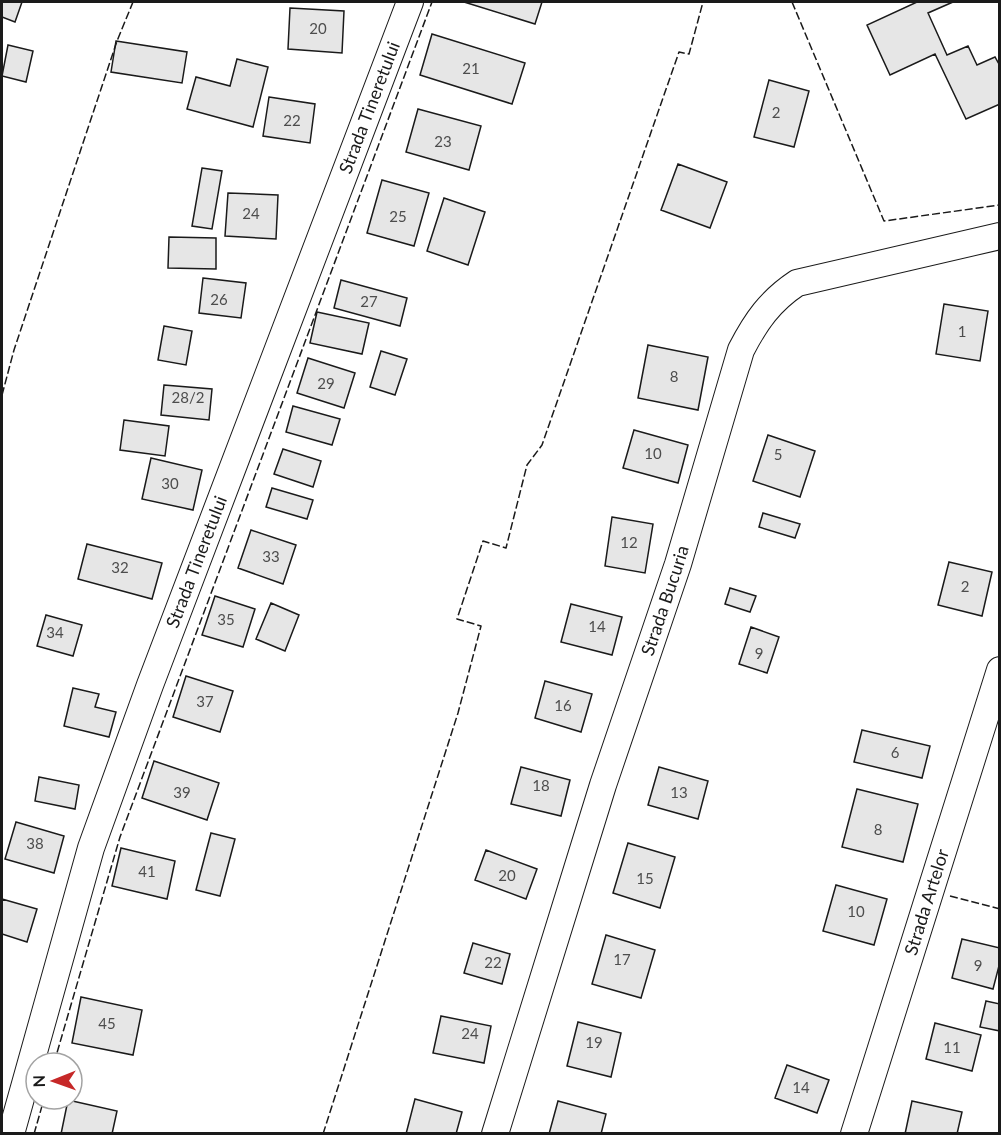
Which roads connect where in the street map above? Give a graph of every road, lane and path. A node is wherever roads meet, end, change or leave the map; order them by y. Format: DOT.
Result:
graph roads {
  1 [pos="410,2"];
  2 [pos="999,236"];
  3 [pos="999,670"];
  4 [pos="10,1134"];
  5 [pos="495,1134"];
  6 [pos="854,1134"];
  1 -- 4 [label="street, Strada Tineretului"];
  2 -- 5 [label="street, Strada Bucuria"];
  3 -- 6 [label="street, Strada Artelor"];
}
